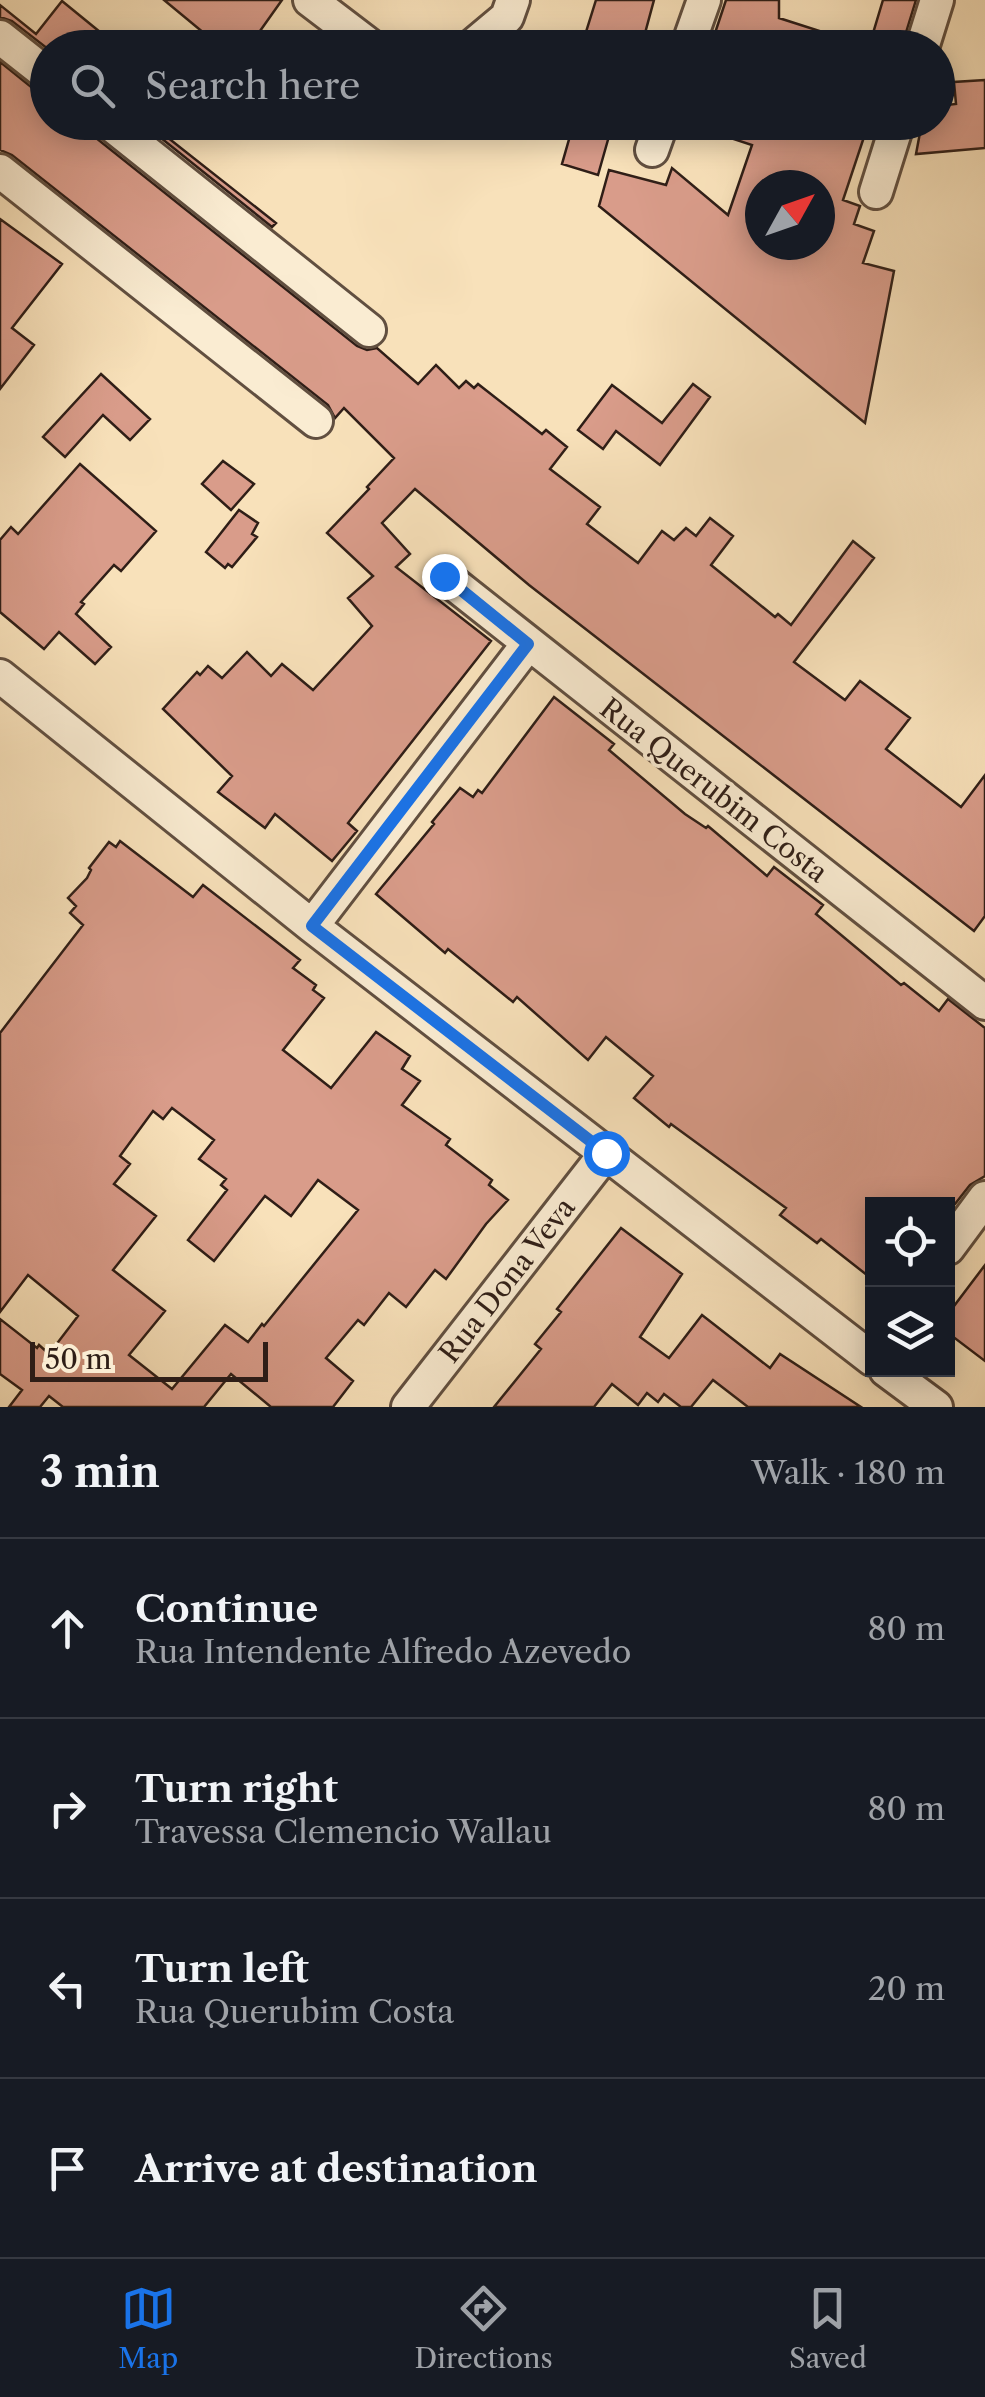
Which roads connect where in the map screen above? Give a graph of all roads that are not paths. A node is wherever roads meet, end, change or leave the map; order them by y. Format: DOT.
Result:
graph roads {
  1 [pos="310,0"];
  2 [pos="513,0"];
  3 [pos="704,0"];
  4 [pos="937,0"];
  5 [pos="349,30"];
  6 [pos="491,30"];
  7 [pos="693,30"];
  8 [pos="928,30"];
  9 [pos="0,37"];
  10 [pos="30,61"];
  11 [pos="131,140"];
  12 [pos="892,140"];
  13 [pos="0,171"];
  14 [pos="876,192"];
  15 [pos="369,330"];
  16 [pos="316,421"];
  17 [pos="444,576"];
  18 [pos="528,644"];
  19 [pos="0,676"];
  20 [pos="312,926"];
  21 [pos="985,1002"];
  22 [pos="606,1153"];
  23 [pos="985,1198"];
  24 [pos="955,1239"];
  25 [pos="865,1350"];
  26 [pos="899,1377"];
  27 [pos="408,1407"];
  28 [pos="936,1407"];
  1 -- 5 [label="street"];
  2 -- 6 [label="street"];
  3 -- 7 [label="street"];
  4 -- 8 [label="street"];
  9 -- 10 [label="street"];
  11 -- 15 [label="street"];
  12 -- 14 [label="street"];
  13 -- 16 [label="street"];
  17 -- 18 [label="street, Rua Querubim Costa"];
  18 -- 20 [label="street"];
  18 -- 21 [label="street, Rua Querubim Costa"];
  19 -- 20 [label="street"];
  20 -- 22 [label="street"];
  22 -- 25 [label="street"];
  22 -- 27 [label="street, Rua Dona Veva"];
  23 -- 24 [label="street"];
  26 -- 28 [label="street"];
}
